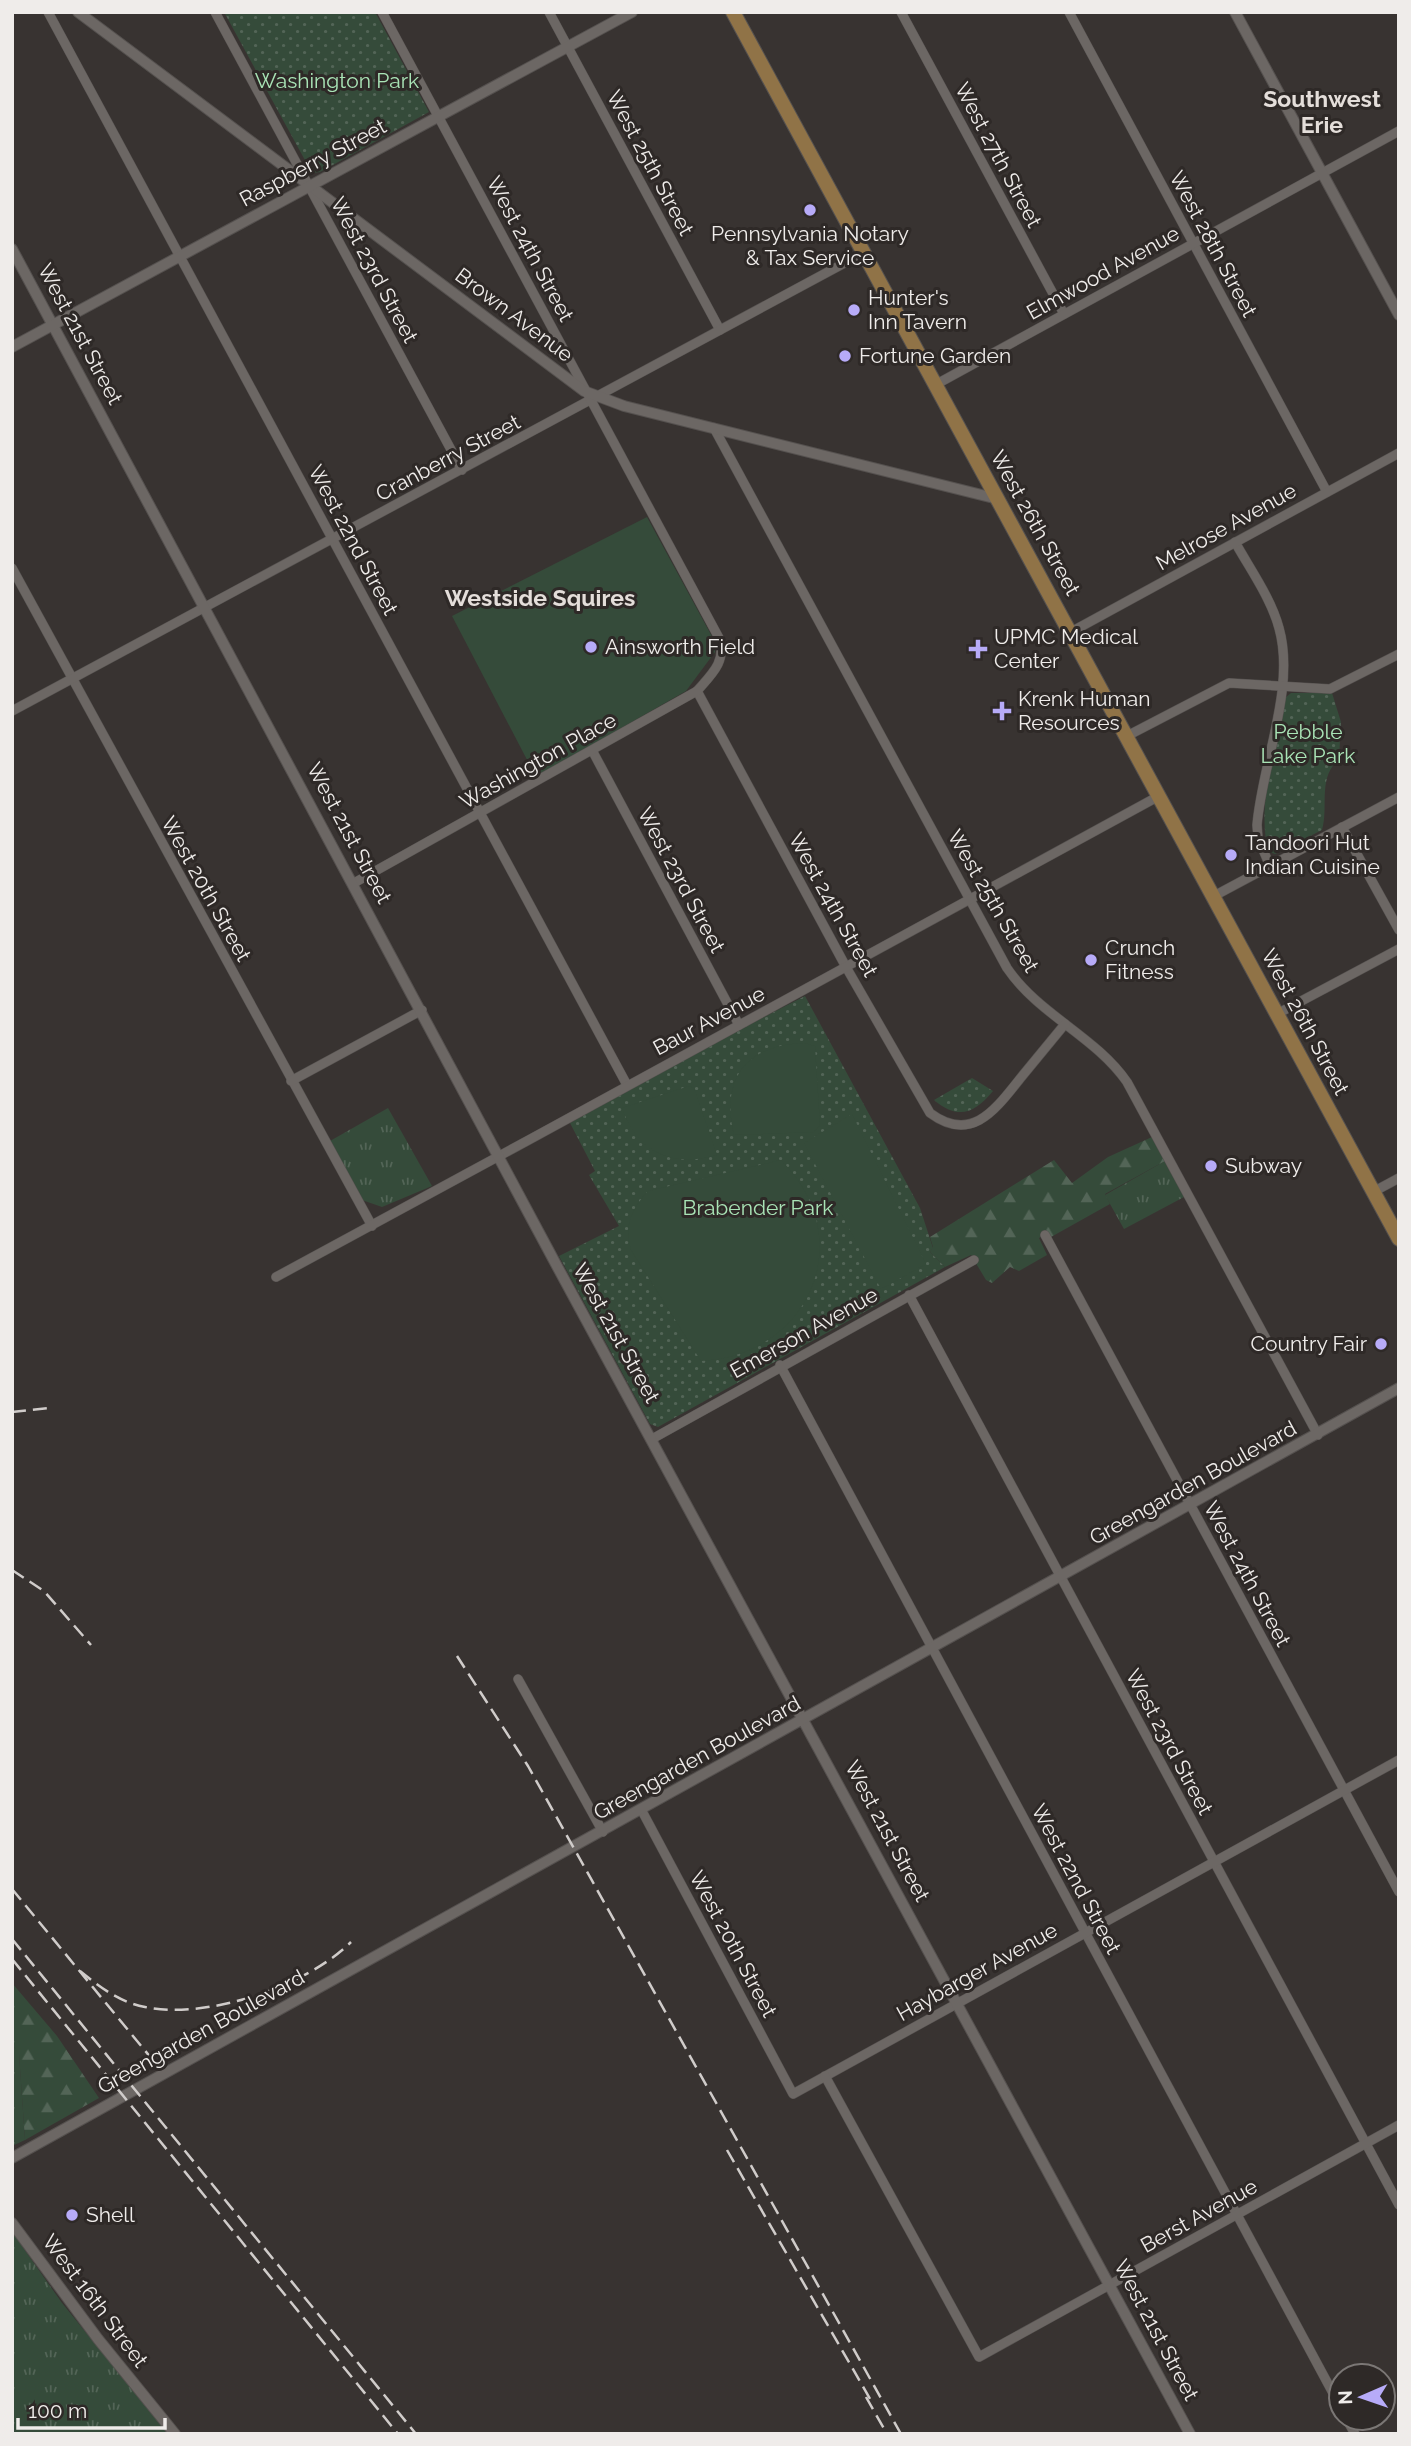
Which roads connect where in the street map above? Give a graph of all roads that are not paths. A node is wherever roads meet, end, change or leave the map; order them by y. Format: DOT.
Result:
graph roads {
  1 [pos="48,12"];
  2 [pos="78,12"];
  3 [pos="215,12"];
  4 [pos="382,12"];
  5 [pos="549,12"];
  6 [pos="632,12"];
  7 [pos="733,12"];
  8 [pos="901,12"];
  9 [pos="1069,12"];
  10 [pos="1235,12"];
  11 [pos="568,47"];
  12 [pos="439,117"];
  13 [pos="1399,131"];
  14 [pos="1322,173"];
  15 [pos="309,187"];
  16 [pos="1193,243"];
  17 [pos="12,249"];
  18 [pos="863,253"];
  19 [pos="180,256"];
  20 [pos="1065,314"];
  21 [pos="1399,315"];
  22 [pos="53,325"];
  23 [pos="720,330"];
  24 [pos="12,347"];
  25 [pos="935,385"];
  26 [pos="593,397"];
  27 [pos="714,428"];
  28 [pos="1399,453"];
  29 [pos="462,470"];
  30 [pos="1327,492"];
  31 [pos="999,499"];
  32 [pos="333,540"];
  33 [pos="1235,542"];
  34 [pos="12,568"];
  35 [pos="206,609"];
  36 [pos="1071,632"];
  37 [pos="723,652"];
  38 [pos="1399,654"];
  39 [pos="72,680"];
  40 [pos="1281,688"];
  41 [pos="697,691"];
  42 [pos="12,711"];
  43 [pos="1127,736"];
  44 [pos="593,752"];
  45 [pos="1159,796"];
  46 [pos="1399,797"];
  47 [pos="480,814"];
  48 [pos="1342,827"];
  49 [pos="1270,866"];
  50 [pos="354,883"];
  51 [pos="1214,896"];
  52 [pos="970,899"];
  53 [pos="1399,930"];
  54 [pos="1399,949"];
  55 [pos="846,967"];
  56 [pos="422,1010"];
  57 [pos="1277,1014"];
  58 [pos="1065,1024"];
  59 [pos="739,1025"];
  60 [pos="291,1081"];
  61 [pos="627,1085"];
  62 [pos="500,1157"];
  63 [pos="1399,1178"];
  64 [pos="1373,1192"];
  65 [pos="372,1226"];
  66 [pos="1045,1235"];
  67 [pos="1399,1239"];
  68 [pos="974,1260"];
  69 [pos="276,1277"];
  70 [pos="909,1296"];
  71 [pos="780,1365"];
  72 [pos="1399,1388"];
  73 [pos="1318,1435"];
  74 [pos="652,1439"];
  75 [pos="1191,1506"];
  76 [pos="1061,1578"];
  77 [pos="933,1649"];
  78 [pos="518,1679"];
  79 [pos="805,1720"];
  80 [pos="1399,1760"];
  81 [pos="1344,1790"];
  82 [pos="642,1811"];
  83 [pos="603,1832"];
  84 [pos="1214,1862"];
  85 [pos="1399,1892"];
  86 [pos="1085,1933"];
  87 [pos="958,2003"];
  88 [pos="825,2076"];
  89 [pos="793,2094"];
  90 [pos="1399,2125"];
  91 [pos="1366,2143"];
  92 [pos="12,2158"];
  93 [pos="1399,2205"];
  94 [pos="1236,2215"];
  95 [pos="12,2223"];
  96 [pos="1110,2285"];
  97 [pos="1327,2382"];
  98 [pos="175,2434"];
  99 [pos="1190,2434"];
  1 -- 19 [label="street, West 22nd Street"];
  2 -- 15 [label="street, Brown Avenue"];
  3 -- 15 [label="street, West 23rd Street"];
  4 -- 12 [label="street, West 24th Street"];
  5 -- 11 [label="street, West 25th Street"];
  6 -- 11 [label="street, Raspberry Street"];
  7 -- 18 [label="main road, West 26th Street"];
  8 -- 20 [label="street, West 27th Street"];
  9 -- 16 [label="street, West 28th Street"];
  10 -- 14 [label="street"];
  11 -- 12 [label="street, Raspberry Street"];
  11 -- 23 [label="street, West 25th Street"];
  12 -- 15 [label="street, Raspberry Street"];
  12 -- 26 [label="street, West 24th Street"];
  13 -- 14 [label="street, Elmwood Avenue"];
  14 -- 16 [label="street, Elmwood Avenue"];
  14 -- 21 [label="street"];
  15 -- 19 [label="street, Raspberry Street"];
  15 -- 26 [label="street, Brown Avenue"];
  15 -- 29 [label="street, West 23rd Street"];
  16 -- 20 [label="street, Elmwood Avenue"];
  16 -- 30 [label="street, West 28th Street"];
  17 -- 22 [label="street, West 21st Street"];
  18 -- 23 [label="street, Cranberry Street"];
  18 -- 25 [label="main road, West 26th Street"];
  19 -- 22 [label="street, Raspberry Street"];
  19 -- 32 [label="street, West 22nd Street"];
  20 -- 25 [label="street, Elmwood Avenue"];
  22 -- 24 [label="street, Raspberry Street"];
  22 -- 35 [label="street, West 21st Street"];
  23 -- 26 [label="street, Cranberry Street"];
  25 -- 31 [label="main road, West 26th Street"];
  26 -- 27 [label="street, Brown Avenue"];
  26 -- 29 [label="street, Cranberry Street"];
  26 -- 37 [label="street, West 24th Street"];
  27 -- 31 [label="street, Brown Avenue"];
  27 -- 52 [label="street, West 25th Street"];
  28 -- 30 [label="street, Melrose Avenue"];
  29 -- 32 [label="street, Cranberry Street"];
  30 -- 33 [label="street, Melrose Avenue"];
  31 -- 36 [label="main road, West 26th Street"];
  32 -- 35 [label="street, Cranberry Street"];
  32 -- 47 [label="street, West 22nd Street"];
  33 -- 36 [label="street, Melrose Avenue"];
  33 -- 40 [label="street"];
  34 -- 39 [label="street, West 20th Street"];
  35 -- 39 [label="street, Cranberry Street"];
  35 -- 50 [label="street, West 21st Street"];
  36 -- 43 [label="main road, West 26th Street"];
  37 -- 41 [label="street, Washington Place"];
  38 -- 40 [label="street"];
  39 -- 42 [label="street, Cranberry Street"];
  39 -- 60 [label="street, West 20th Street"];
  40 -- 43 [label="street"];
  40 -- 49 [label="street"];
  41 -- 44 [label="street, Washington Place"];
  41 -- 55 [label="street, West 24th Street"];
  43 -- 45 [label="main road, West 26th Street"];
  44 -- 47 [label="street, Washington Place"];
  44 -- 59 [label="street, West 23rd Street"];
  45 -- 51 [label="main road, West 26th Street"];
  45 -- 52 [label="street, Baur Avenue"];
  46 -- 48 [label="street"];
  47 -- 50 [label="street, Washington Place"];
  47 -- 61 [label="street, West 22nd Street"];
  48 -- 49 [label="street"];
  48 -- 53 [label="street"];
  49 -- 51 [label="street"];
  50 -- 56 [label="street, West 21st Street"];
  51 -- 57 [label="main road, West 26th Street"];
  52 -- 55 [label="street, Baur Avenue"];
  52 -- 58 [label="street, West 25th Street"];
  54 -- 57 [label="street"];
  55 -- 58 [label="street, West 24th Street"];
  55 -- 59 [label="street, Baur Avenue"];
  56 -- 60 [label="street"];
  56 -- 62 [label="street, West 21st Street"];
  57 -- 64 [label="main road, West 26th Street"];
  58 -- 73 [label="street, West 25th Street"];
  59 -- 61 [label="street, Baur Avenue"];
  60 -- 65 [label="street, West 20th Street"];
  61 -- 62 [label="street, Baur Avenue"];
  62 -- 65 [label="street, Baur Avenue"];
  62 -- 74 [label="street, West 21st Street"];
  63 -- 64 [label="street"];
  64 -- 67 [label="main road, West 26th Street"];
  65 -- 69 [label="street, Baur Avenue"];
  66 -- 75 [label="street, West 24th Street"];
  68 -- 70 [label="street, Emerson Avenue"];
  70 -- 71 [label="street, Emerson Avenue"];
  70 -- 76 [label="street, West 23rd Street"];
  71 -- 74 [label="street, Emerson Avenue"];
  71 -- 77 [label="street, West 22nd Street"];
  72 -- 73 [label="street, Greengarden Boulevard"];
  73 -- 75 [label="street, Greengarden Boulevard"];
  74 -- 79 [label="street, West 21st Street"];
  75 -- 76 [label="street, Greengarden Boulevard"];
  75 -- 81 [label="street, West 24th Street"];
  76 -- 77 [label="street, Greengarden Boulevard"];
  76 -- 84 [label="street, West 23rd Street"];
  77 -- 79 [label="street, Greengarden Boulevard"];
  77 -- 86 [label="street, West 22nd Street"];
  78 -- 83 [label="street"];
  79 -- 82 [label="street, Greengarden Boulevard"];
  79 -- 87 [label="street, West 21st Street"];
  80 -- 81 [label="street, Haybarger Avenue"];
  81 -- 84 [label="street, Haybarger Avenue"];
  81 -- 85 [label="street, West 24th Street"];
  82 -- 83 [label="street, Greengarden Boulevard"];
  82 -- 89 [label="street, West 20th Street"];
  83 -- 92 [label="street, Greengarden Boulevard"];
  84 -- 86 [label="street, Haybarger Avenue"];
  84 -- 91 [label="street, West 23rd Street"];
  86 -- 87 [label="street, Haybarger Avenue"];
  86 -- 94 [label="street, West 22nd Street"];
  87 -- 88 [label="street, Haybarger Avenue"];
  87 -- 96 [label="street, West 21st Street"];
  88 -- 89 [label="street, Haybarger Avenue"];
  88 -- 96 [label="street, Berst Avenue"];
  90 -- 91 [label="street, Berst Avenue"];
  91 -- 93 [label="street, West 23rd Street"];
  91 -- 94 [label="street, Berst Avenue"];
  94 -- 96 [label="street, Berst Avenue"];
  94 -- 97 [label="street, West 22nd Street"];
  95 -- 98 [label="street, West 16th Street"];
  96 -- 99 [label="street, West 21st Street"];
}
